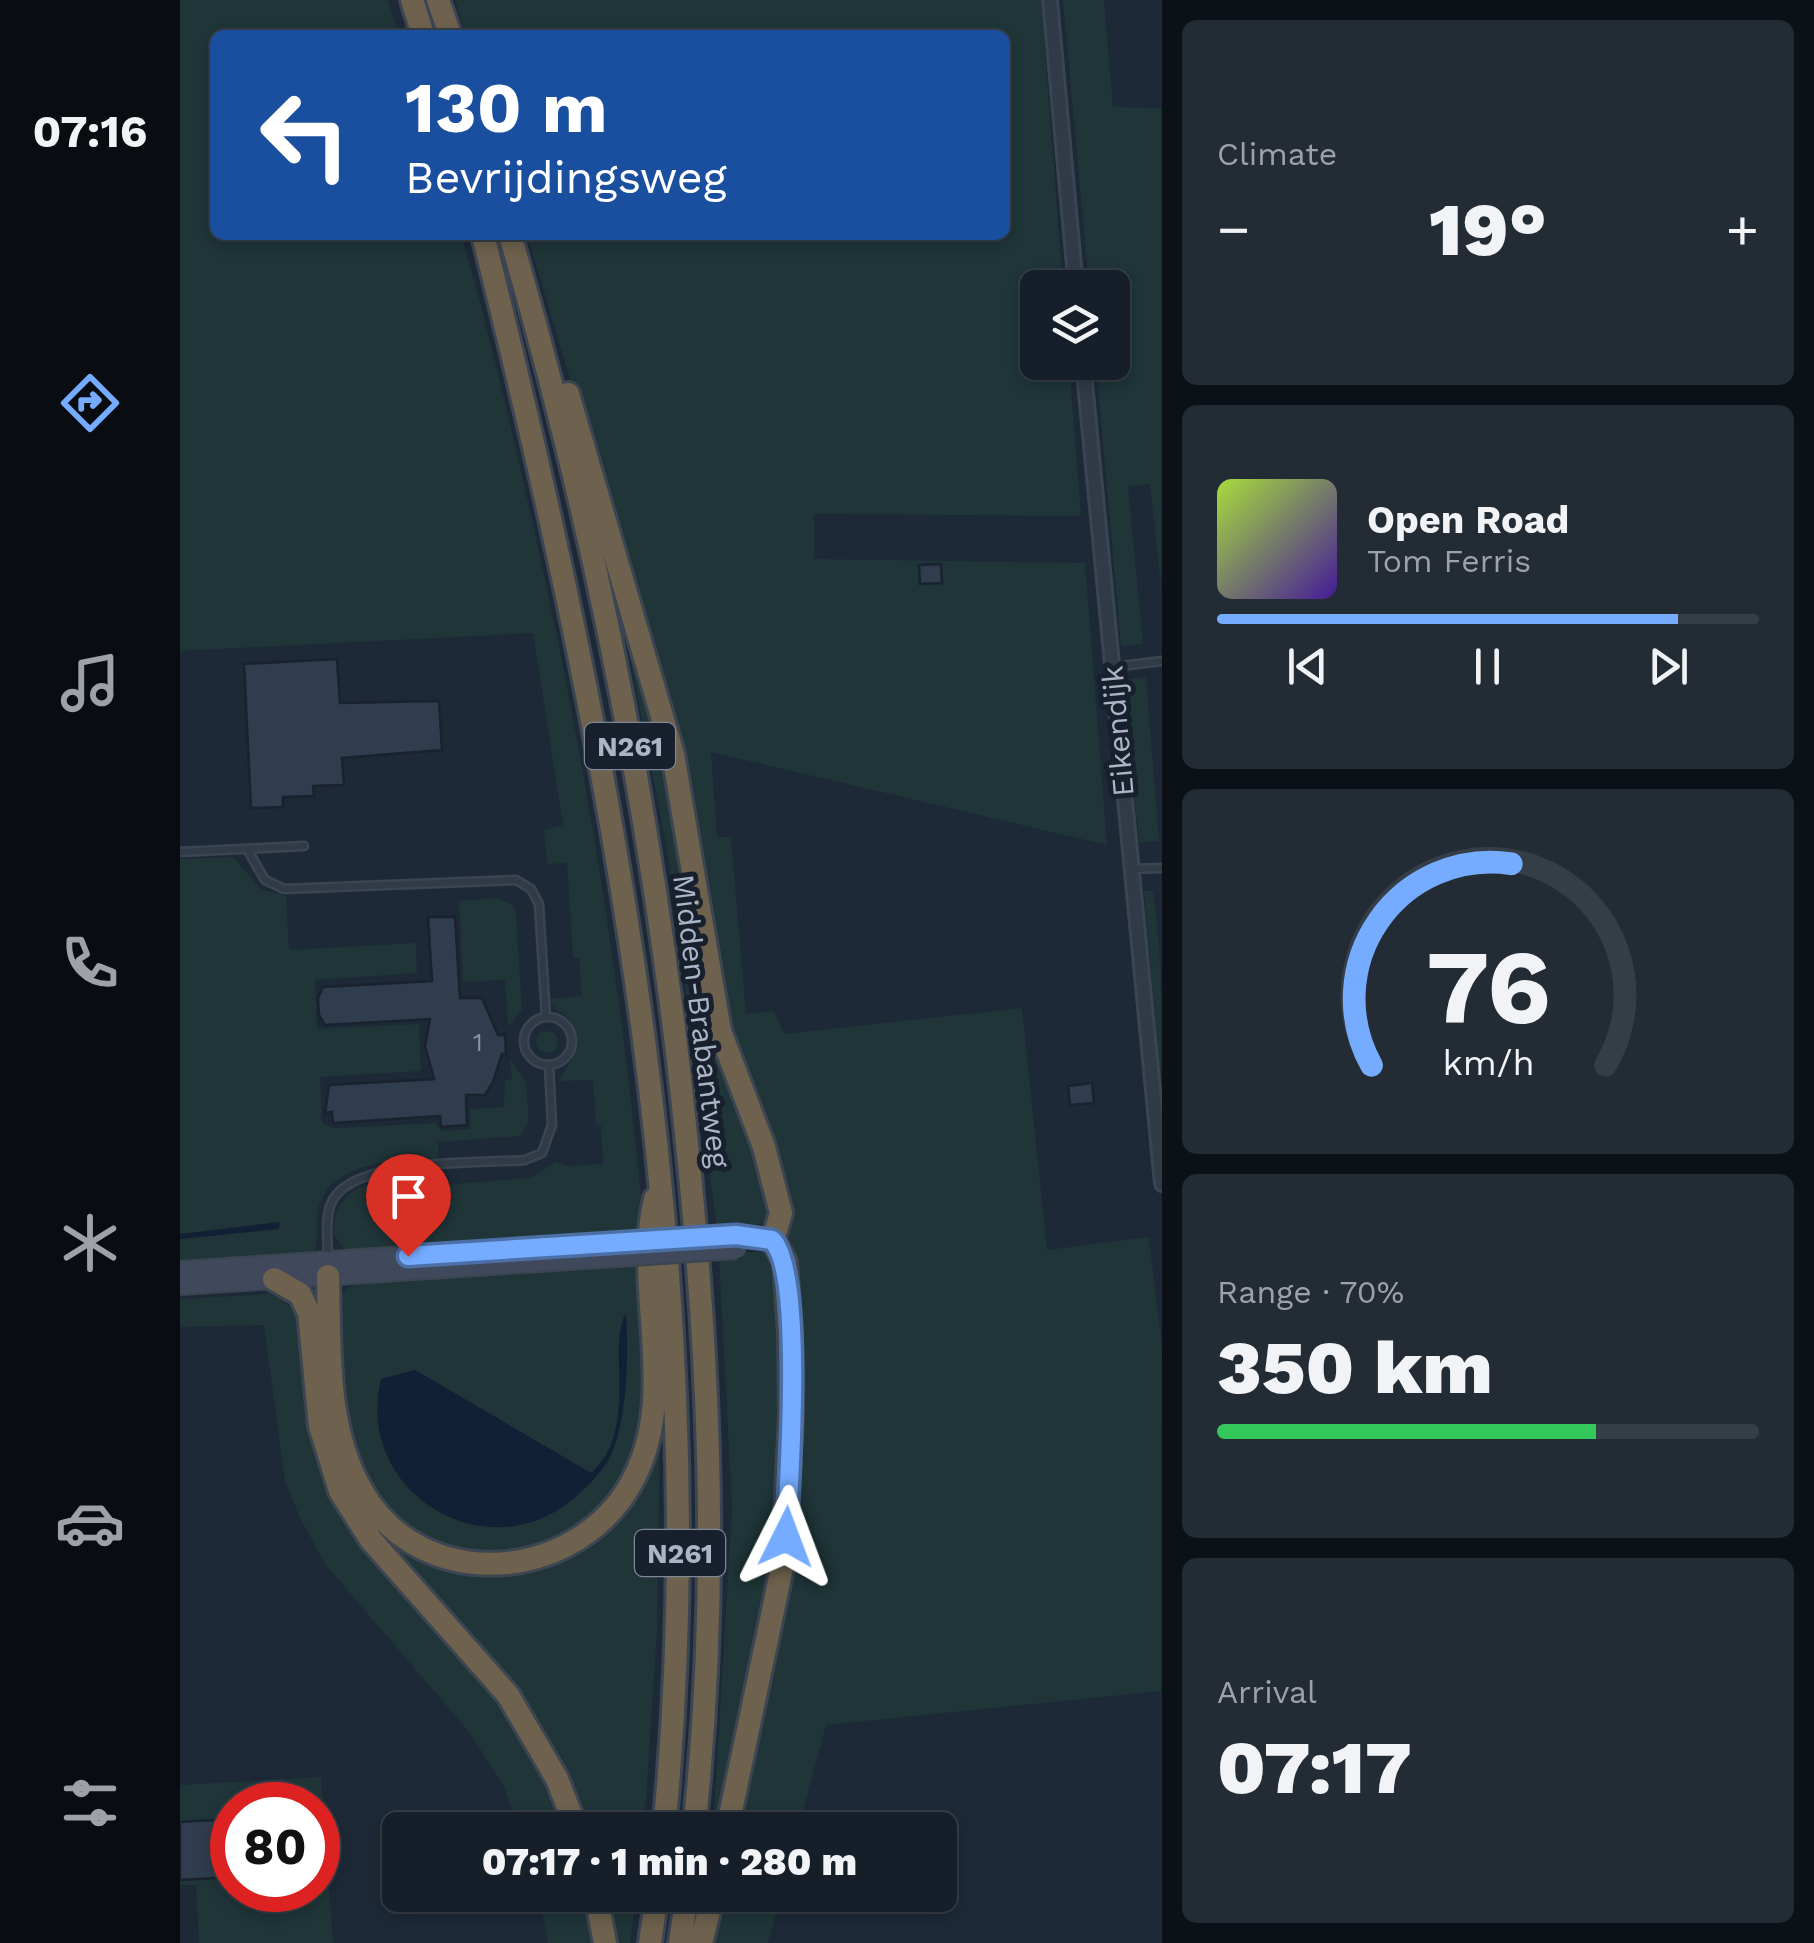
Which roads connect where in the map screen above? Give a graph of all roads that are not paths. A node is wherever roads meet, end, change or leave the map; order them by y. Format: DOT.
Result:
graph roads {
  1 [pos="412,0"];
  2 [pos="438,0"];
  3 [pos="1050,0"];
  4 [pos="422,30"];
  5 [pos="448,30"];
  6 [pos="484,240"];
  7 [pos="511,240"];
  8 [pos="1074,270"];
  9 [pos="523,279"];
  10 [pos="1085,380"];
  11 [pos="1162,661"];
  12 [pos="1112,668"];
  13 [pos="304,846"];
  14 [pos="248,849"];
  15 [pos="180,852"];
  16 [pos="1162,868"];
  17 [pos="1130,869"];
  18 [pos="546,1017"];
  19 [pos="549,1065"];
  20 [pos="1157,1099"];
  21 [pos="660,1176"];
  22 [pos="1162,1184"];
  23 [pos="772,1240"];
  24 [pos="328,1269"];
  25 [pos="180,1271"];
  26 [pos="274,1279"];
  27 [pos="180,1285"];
  28 [pos="570,1812"];
  29 [pos="665,1812"];
  30 [pos="695,1812"];
  31 [pos="731,1812"];
  32 [pos="599,1912"];
  33 [pos="655,1912"];
  34 [pos="685,1912"];
  35 [pos="709,1912"];
  36 [pos="605,1943"];
  37 [pos="650,1943"];
  38 [pos="680,1943"];
  39 [pos="702,1943"];
  1 -- 4 [label="highway"];
  2 -- 5 [label="highway"];
  3 -- 8 [label="street"];
  6 -- 21 [label="highway, Midden-Brabantweg / N261"];
  7 -- 9 [label="highway, Midden-Brabantweg / N261"];
  9 -- 23 [label="highway, N261"];
  9 -- 30 [label="highway, Midden-Brabantweg / N261"];
  10 -- 12 [label="street, Eikendijk"];
  11 -- 12 [label="lane"];
  12 -- 17 [label="street, Eikendijk"];
  13 -- 14 [label="lane"];
  14 -- 15 [label="lane"];
  14 -- 18 [label="lane"];
  16 -- 17 [label="lane"];
  17 -- 20 [label="street, Eikendijk"];
  18 -- 19 [label="lane"];
  18 -- 19 [label="lane"];
  19 -- 24 [label="lane"];
  20 -- 22 [label="street, Eikendijk"];
  21 -- 24 [label="highway, N261"];
  21 -- 29 [label="highway, Midden-Brabantweg / N261"];
  23 -- 24 [label="main road, bridge"];
  23 -- 31 [label="highway, N261"];
  24 -- 25 [label="main road"];
  24 -- 26 [label="main road"];
  26 -- 27 [label="main road"];
  26 -- 28 [label="highway"];
  32 -- 36 [label="highway"];
  33 -- 37 [label="highway"];
  34 -- 38 [label="highway"];
  35 -- 39 [label="highway"];
}
